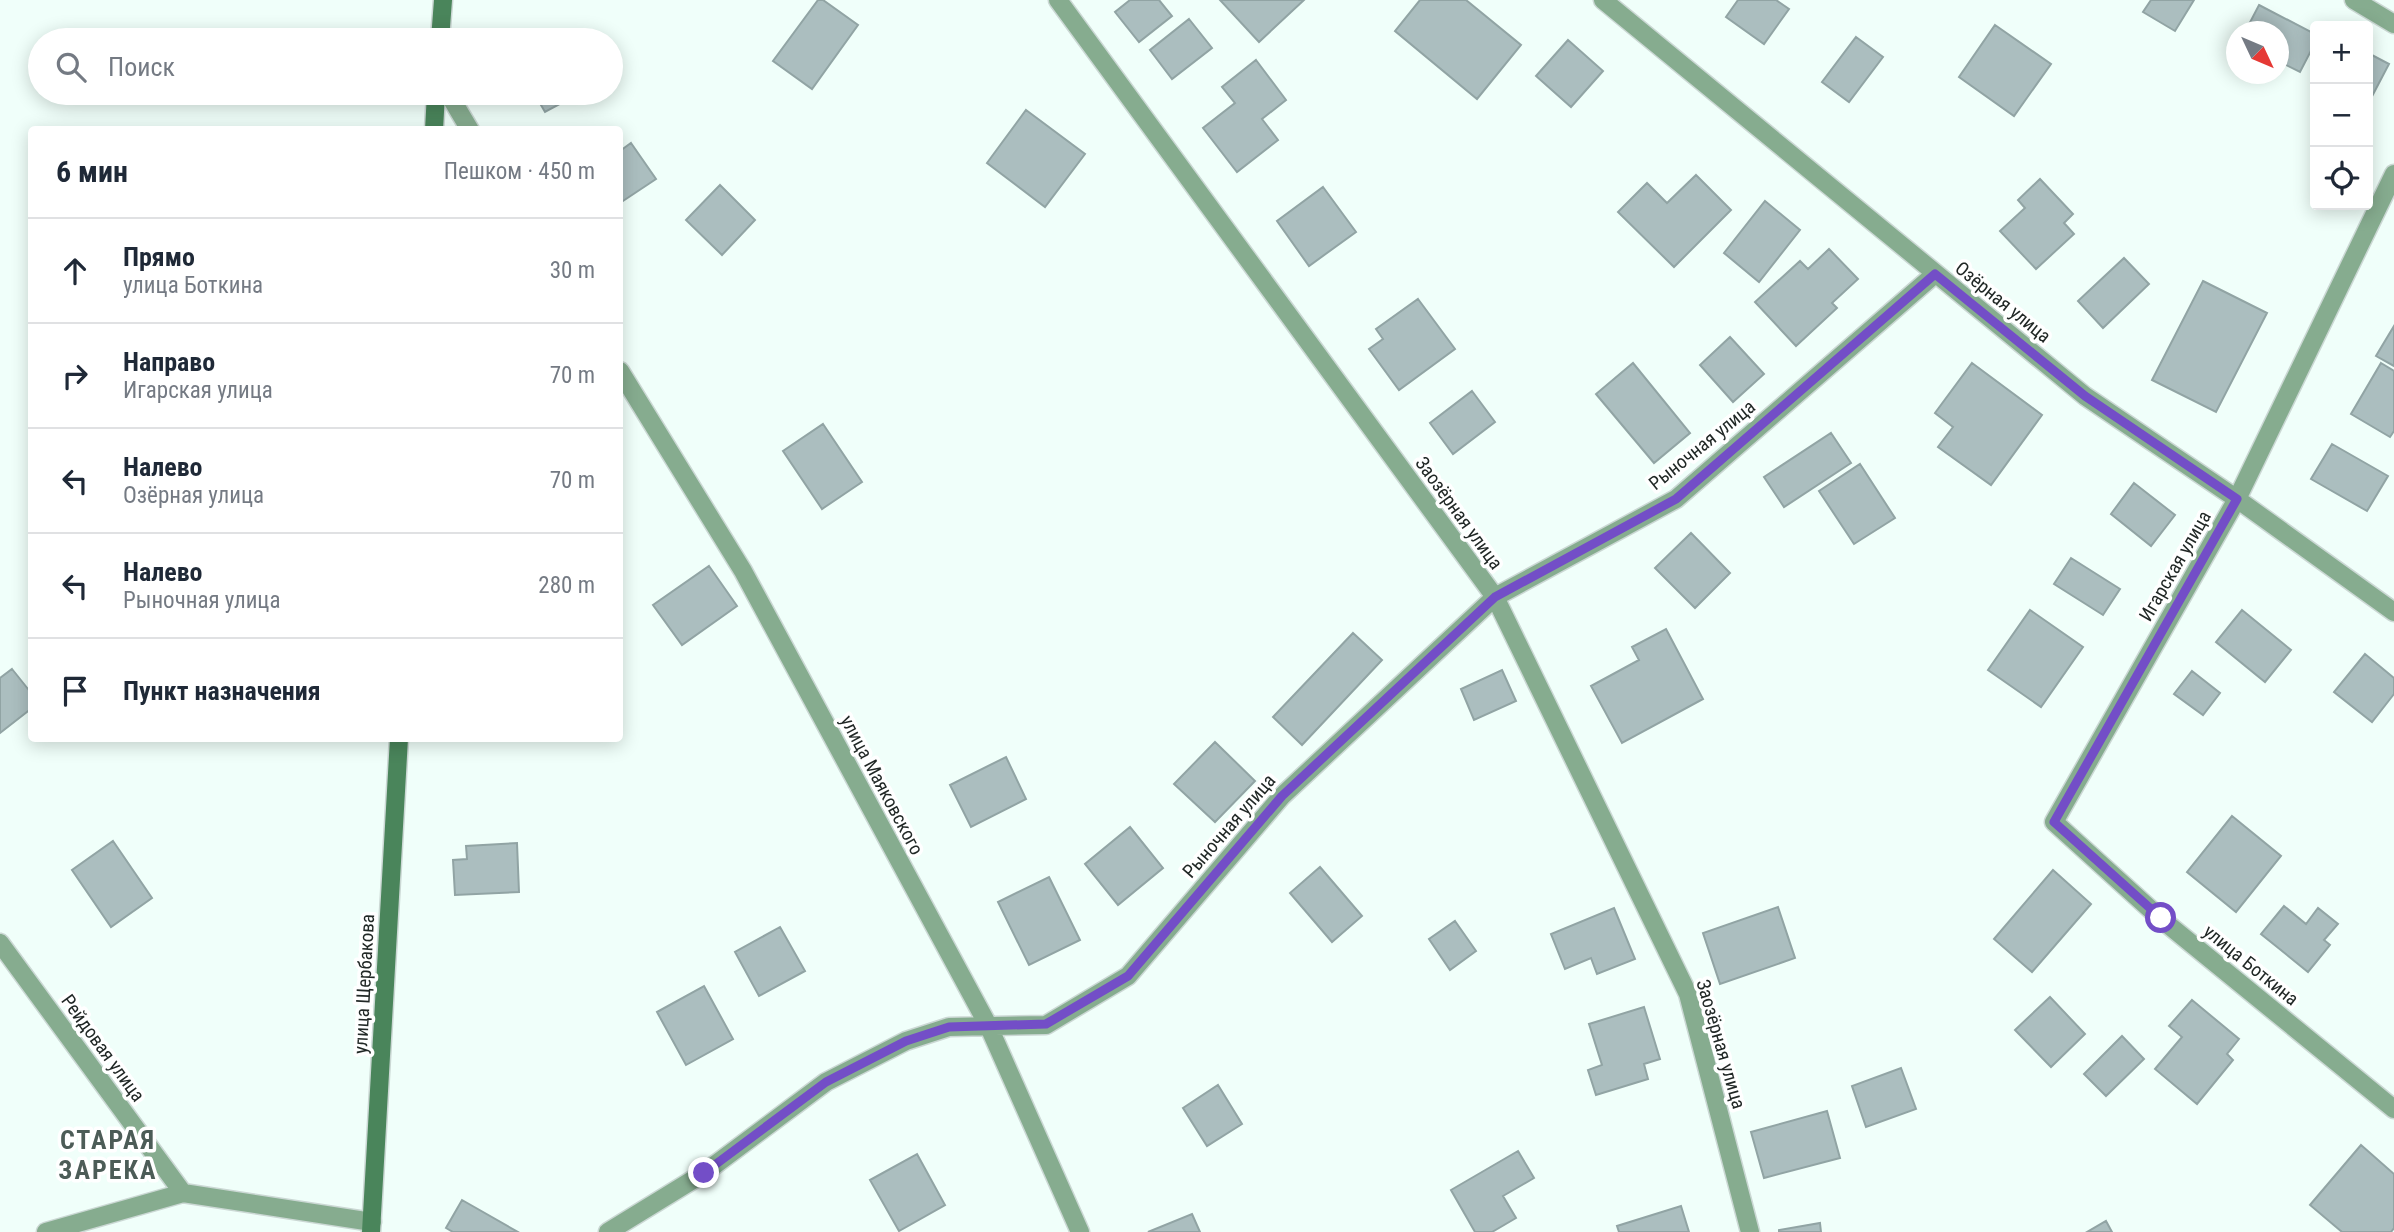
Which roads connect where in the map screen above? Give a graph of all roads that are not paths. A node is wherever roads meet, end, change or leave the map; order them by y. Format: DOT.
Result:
graph roads {
  1 [pos="443,0"];
  2 [pos="1058,0"];
  3 [pos="1603,0"];
  4 [pos="2354,0"];
  5 [pos="2394,24"];
  6 [pos="441,28"];
  7 [pos="435,105"];
  8 [pos="455,105"];
  9 [pos="434,126"];
  10 [pos="468,126"];
  11 [pos="2394,174"];
  12 [pos="1935,274"];
  13 [pos="623,376"];
  14 [pos="2237,499"];
  15 [pos="1495,597"];
  16 [pos="2394,612"];
  17 [pos="399,742"];
  18 [pos="2054,822"];
  19 [pos="0,943"];
  20 [pos="989,1027"];
  21 [pos="2394,1109"];
  22 [pos="183,1193"];
  23 [pos="371,1227"];
  24 [pos="46,1232"];
  25 [pos="608,1232"];
  26 [pos="1080,1232"];
  27 [pos="1750,1232"];
  1 -- 6 [label="street"];
  2 -- 15 [label="street, Заозёрная улица"];
  3 -- 12 [label="street, Озёрная улица"];
  4 -- 5 [label="street"];
  7 -- 9 [label="street"];
  8 -- 10 [label="street"];
  11 -- 14 [label="street, Игарская улица"];
  12 -- 14 [label="street, Озёрная улица"];
  12 -- 15 [label="street, Рыночная улица"];
  13 -- 20 [label="street, улица Маяковского"];
  14 -- 16 [label="street, Озёрная улица"];
  14 -- 18 [label="street, Игарская улица"];
  15 -- 20 [label="street, Рыночная улица"];
  15 -- 27 [label="street, Заозёрная улица"];
  17 -- 23 [label="street, улица Щербакова"];
  18 -- 21 [label="street, улица Боткина"];
  19 -- 22 [label="street, Рейдовая улица"];
  20 -- 25 [label="street, Рыночная улица"];
  20 -- 26 [label="street, улица Маяковского"];
  22 -- 23 [label="street"];
  22 -- 24 [label="street"];
}
